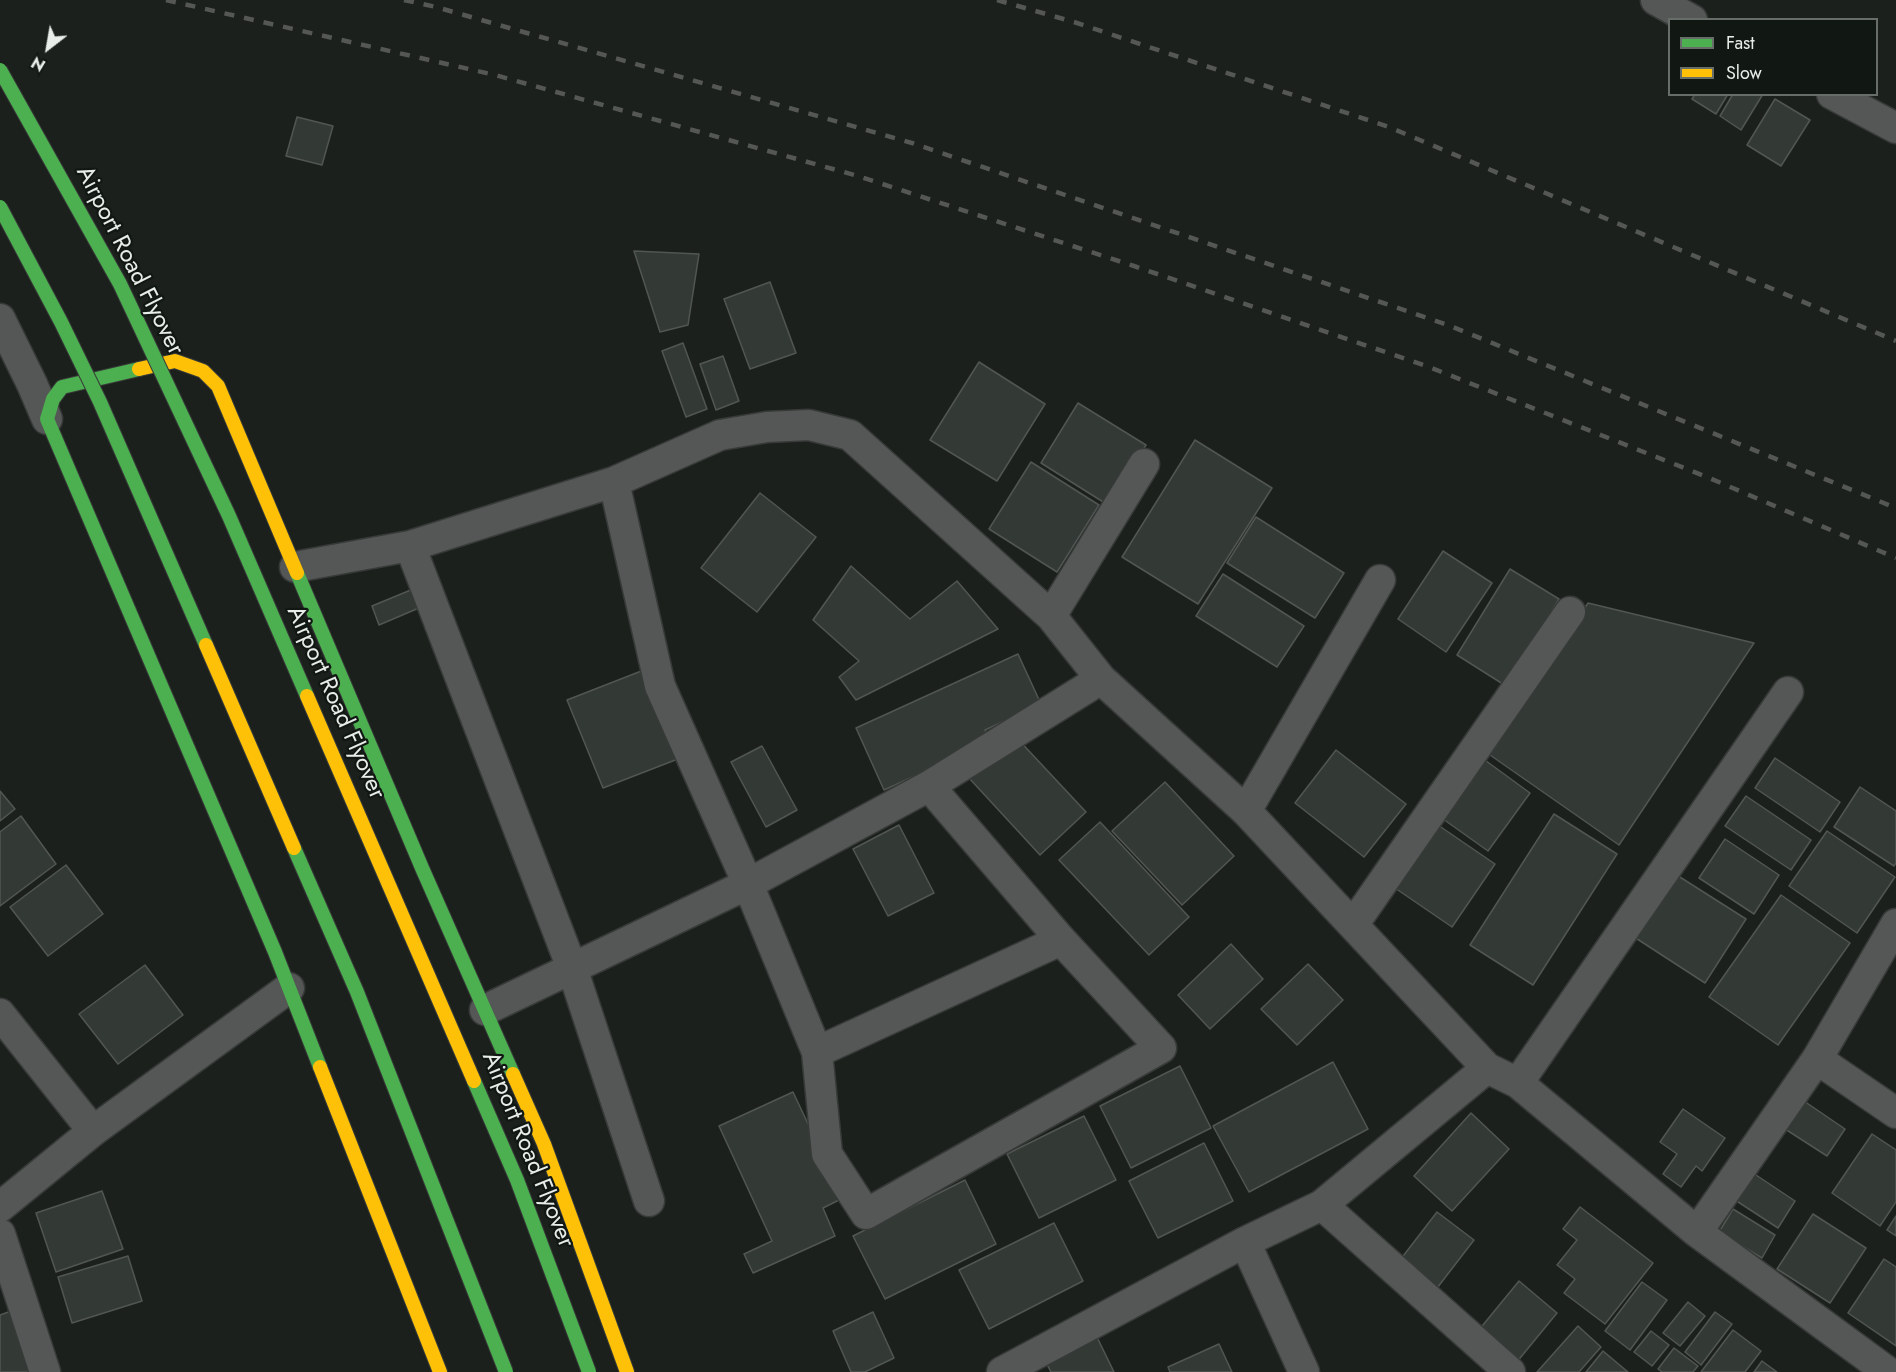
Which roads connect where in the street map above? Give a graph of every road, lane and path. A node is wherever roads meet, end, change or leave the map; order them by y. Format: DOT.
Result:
graph roads {
  1 [pos="1656,0"];
  2 [pos="1688,18"];
  3 [pos="0,70"];
  4 [pos="1836,96"];
  5 [pos="1896,128"];
  6 [pos="0,207"];
  7 [pos="0,319"];
  8 [pos="47,419"];
  9 [pos="1144,464"];
  10 [pos="614,482"];
  11 [pos="410,546"];
  12 [pos="295,567"];
  13 [pos="1380,580"];
  14 [pos="1570,612"];
  15 [pos="1051,616"];
  16 [pos="1101,678"];
  17 [pos="1788,692"];
  18 [pos="929,786"];
  19 [pos="1246,811"];
  20 [pos="748,884"];
  21 [pos="1896,924"];
  22 [pos="1353,926"];
  23 [pos="1061,940"];
  24 [pos="572,968"];
  25 [pos="289,988"];
  26 [pos="485,1010"];
  27 [pos="0,1014"];
  28 [pos="817,1052"];
  29 [pos="1817,1059"];
  30 [pos="1487,1068"];
  31 [pos="1518,1083"];
  32 [pos="1896,1113"];
  33 [pos="93,1131"];
  34 [pos="649,1201"];
  35 [pos="1322,1205"];
  36 [pos="0,1208"];
  37 [pos="1697,1232"];
  38 [pos="0,1234"];
  39 [pos="1245,1242"];
  40 [pos="45,1372"];
  41 [pos="440,1372"];
  42 [pos="506,1372"];
  43 [pos="590,1372"];
  44 [pos="627,1372"];
  45 [pos="1002,1372"];
  46 [pos="1304,1372"];
  47 [pos="1510,1372"];
  48 [pos="1888,1372"];
  1 -- 2 [label="street"];
  3 -- 43 [label="main road, Airport Road Flyover, bridge"];
  4 -- 5 [label="street"];
  6 -- 42 [label="main road, bridge"];
  7 -- 8 [label="street"];
  8 -- 12 [label="main road"];
  8 -- 25 [label="main road"];
  9 -- 15 [label="street"];
  10 -- 11 [label="street"];
  10 -- 15 [label="street"];
  10 -- 20 [label="street"];
  11 -- 12 [label="street"];
  11 -- 24 [label="street"];
  12 -- 26 [label="main road"];
  13 -- 19 [label="street"];
  14 -- 22 [label="street"];
  15 -- 16 [label="street"];
  16 -- 18 [label="street"];
  16 -- 19 [label="street"];
  17 -- 31 [label="street"];
  18 -- 20 [label="street"];
  18 -- 23 [label="street"];
  19 -- 22 [label="street"];
  20 -- 24 [label="street"];
  20 -- 28 [label="street"];
  21 -- 29 [label="street"];
  22 -- 30 [label="street"];
  23 -- 28 [label="street"];
  23 -- 28 [label="street"];
  24 -- 26 [label="street"];
  24 -- 34 [label="street"];
  25 -- 33 [label="street"];
  25 -- 41 [label="main road"];
  26 -- 44 [label="main road"];
  27 -- 33 [label="street"];
  29 -- 32 [label="street"];
  29 -- 37 [label="street"];
  30 -- 31 [label="street"];
  30 -- 35 [label="street"];
  31 -- 37 [label="street"];
  33 -- 36 [label="street"];
  35 -- 39 [label="street"];
  35 -- 47 [label="street"];
  37 -- 48 [label="street"];
  38 -- 40 [label="street"];
  39 -- 45 [label="street"];
  39 -- 46 [label="street"];
}
